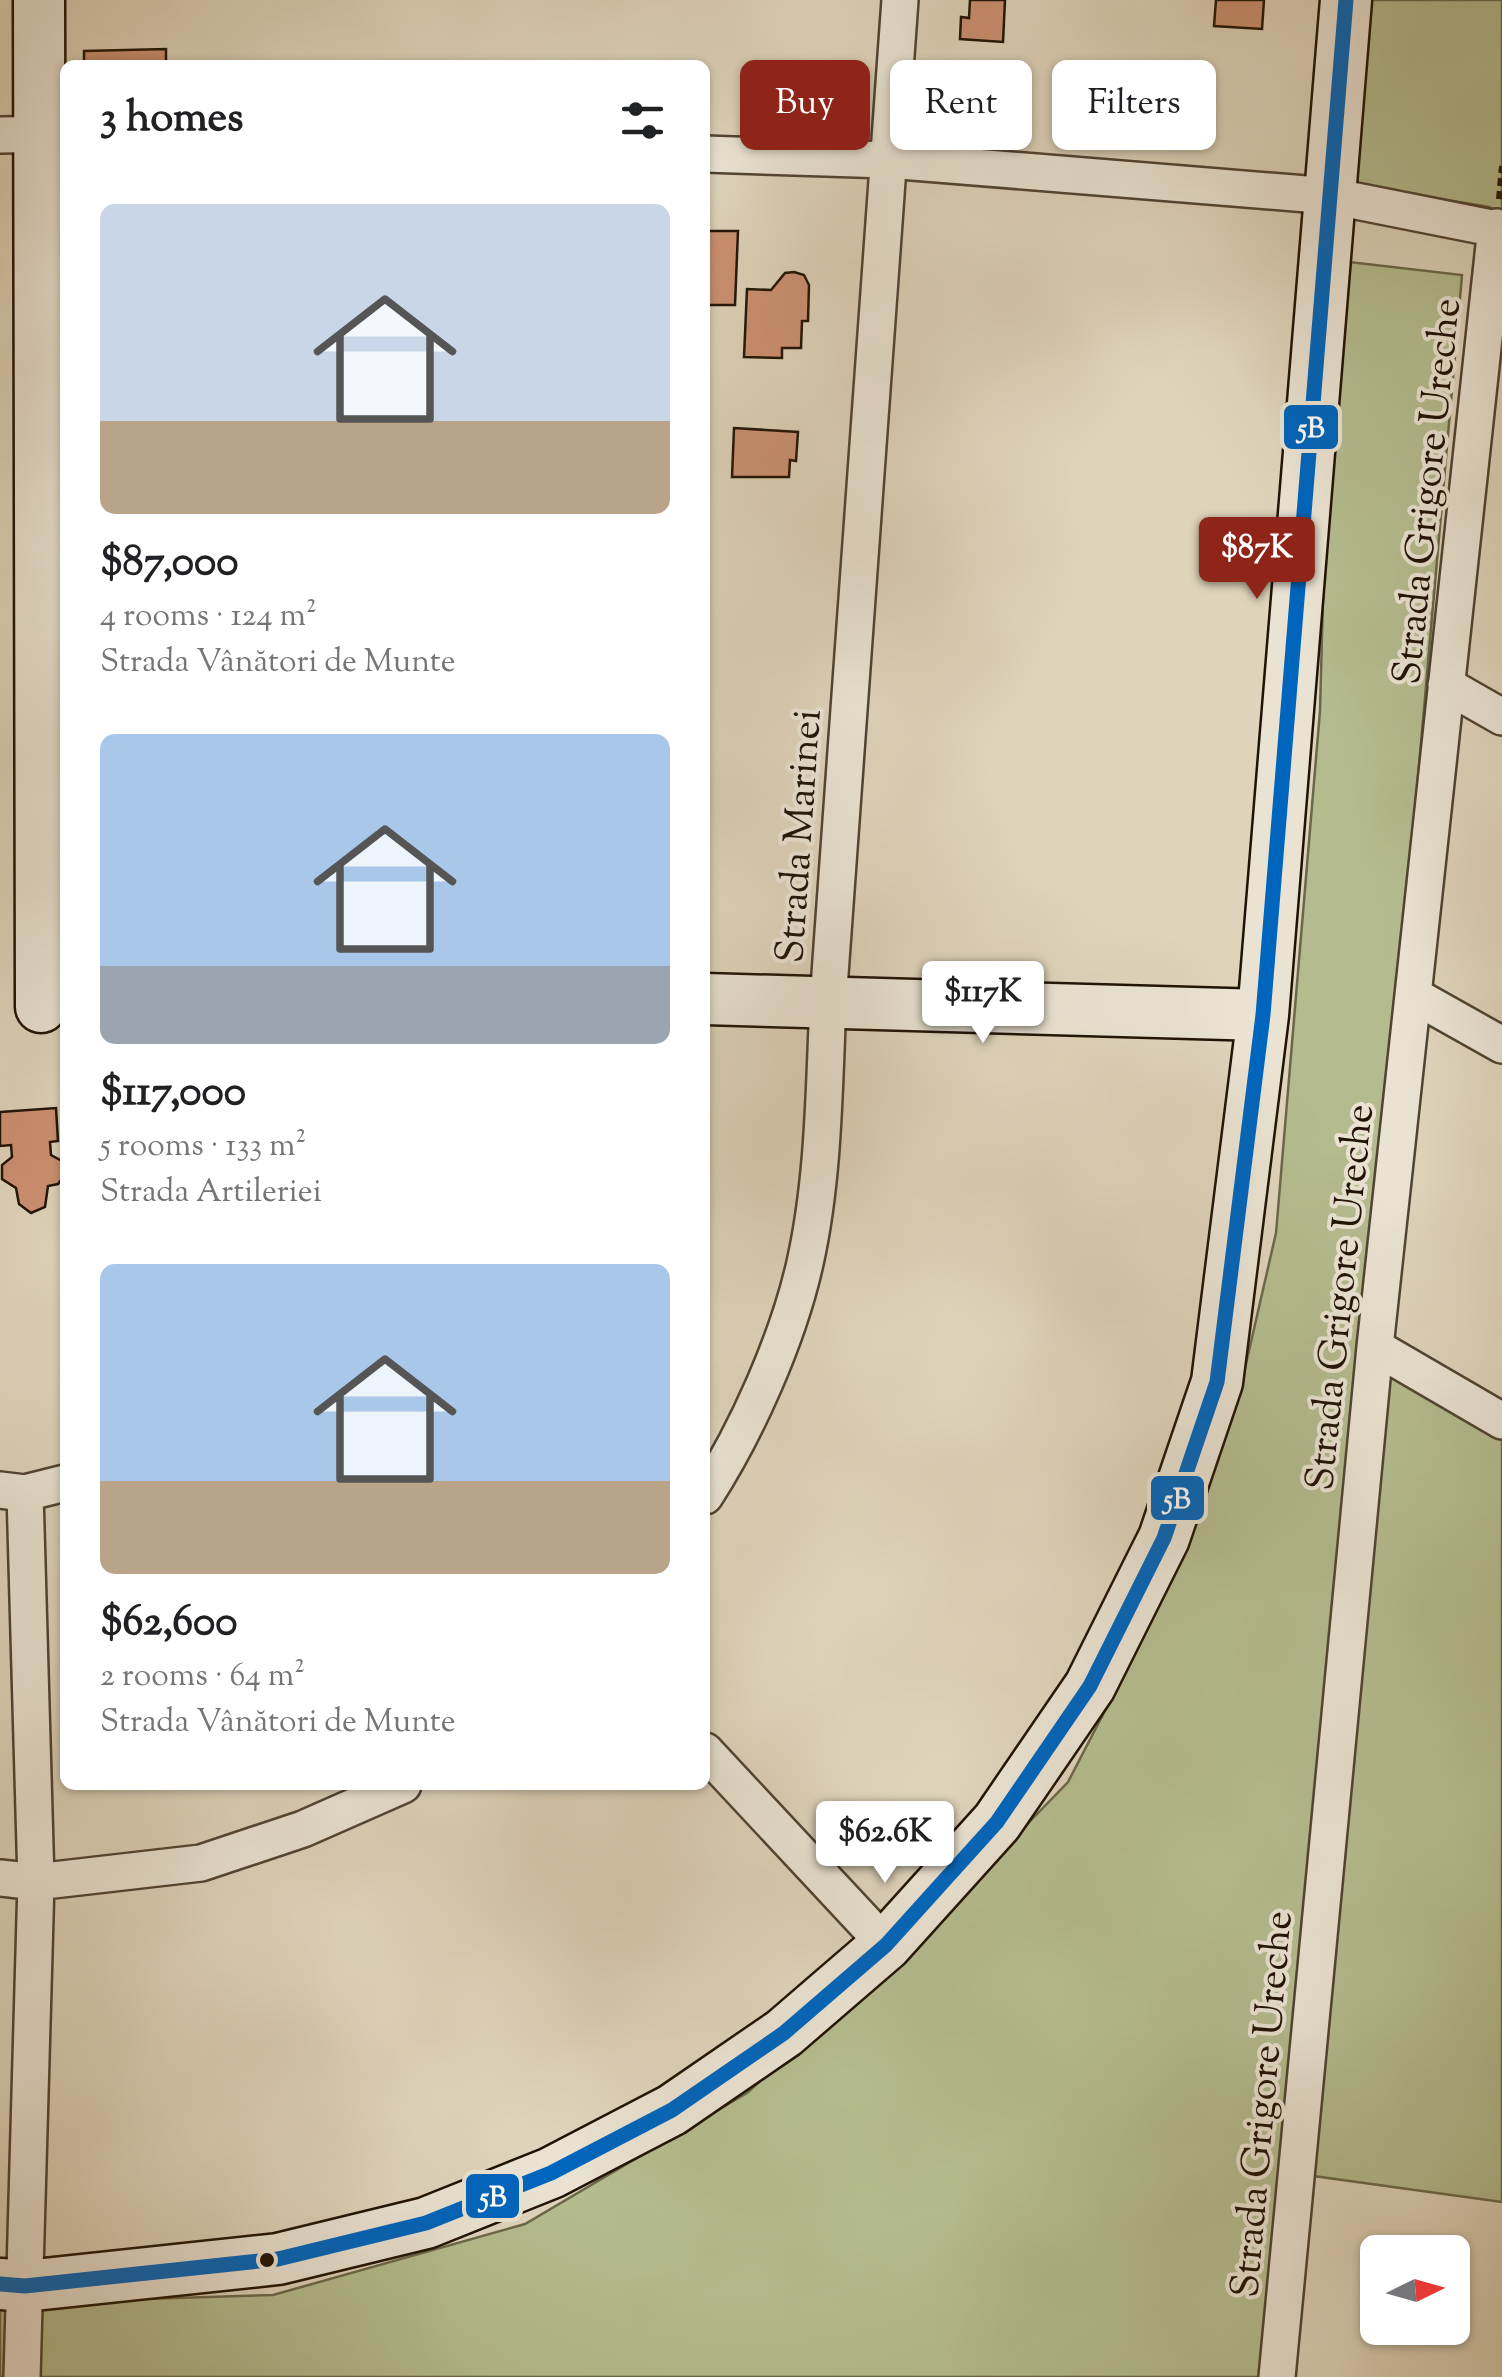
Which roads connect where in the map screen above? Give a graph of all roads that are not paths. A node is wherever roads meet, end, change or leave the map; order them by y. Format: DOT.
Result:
graph roads {
  1 [pos="40,0"];
  2 [pos="900,0"];
  3 [pos="1346,0"];
  4 [pos="35,134"];
  5 [pos="710,154"];
  6 [pos="888,160"];
  7 [pos="1330,196"];
  8 [pos="1499,228"];
  9 [pos="1489,416"];
  10 [pos="1446,685"];
  11 [pos="1502,717"];
  12 [pos="1413,995"];
  13 [pos="710,1000"];
  14 [pos="828,1002"];
  15 [pos="35,1006"];
  16 [pos="1263,1015"];
  17 [pos="1502,1045"];
  18 [pos="1375,1347"];
  19 [pos="1502,1421"];
  20 [pos="60,1484"];
  21 [pos="710,1486"];
  22 [pos="13,1492"];
  23 [pos="710,1756"];
  24 [pos="392,1790"];
  25 [pos="0,1878"];
  26 [pos="36,1882"];
  27 [pos="886,1944"];
  28 [pos="12,2285"];
  29 [pos="22,2377"];
  30 [pos="1277,2377"];
  1 -- 4 [label="street"];
  2 -- 6 [label="street, Strada Marinei"];
  3 -- 7 [label="street"];
  4 -- 15 [label="street"];
  5 -- 6 [label="street"];
  6 -- 7 [label="street"];
  6 -- 14 [label="street, Strada Marinei"];
  7 -- 8 [label="street"];
  7 -- 16 [label="street"];
  8 -- 9 [label="street, Strada Grigore Ureche"];
  9 -- 10 [label="street, Strada Grigore Ureche"];
  10 -- 11 [label="street"];
  10 -- 12 [label="street, Strada Grigore Ureche"];
  12 -- 17 [label="street"];
  12 -- 18 [label="street, Strada Grigore Ureche"];
  13 -- 14 [label="street"];
  14 -- 16 [label="street"];
  14 -- 21 [label="street, Strada Marinei"];
  16 -- 27 [label="street"];
  18 -- 19 [label="street"];
  18 -- 30 [label="street, Strada Grigore Ureche"];
  20 -- 22 [label="street"];
  22 -- 26 [label="street"];
  23 -- 27 [label="street"];
  24 -- 26 [label="street"];
  25 -- 26 [label="street"];
  26 -- 28 [label="street"];
  27 -- 28 [label="street"];
  28 -- 29 [label="street"];
}
